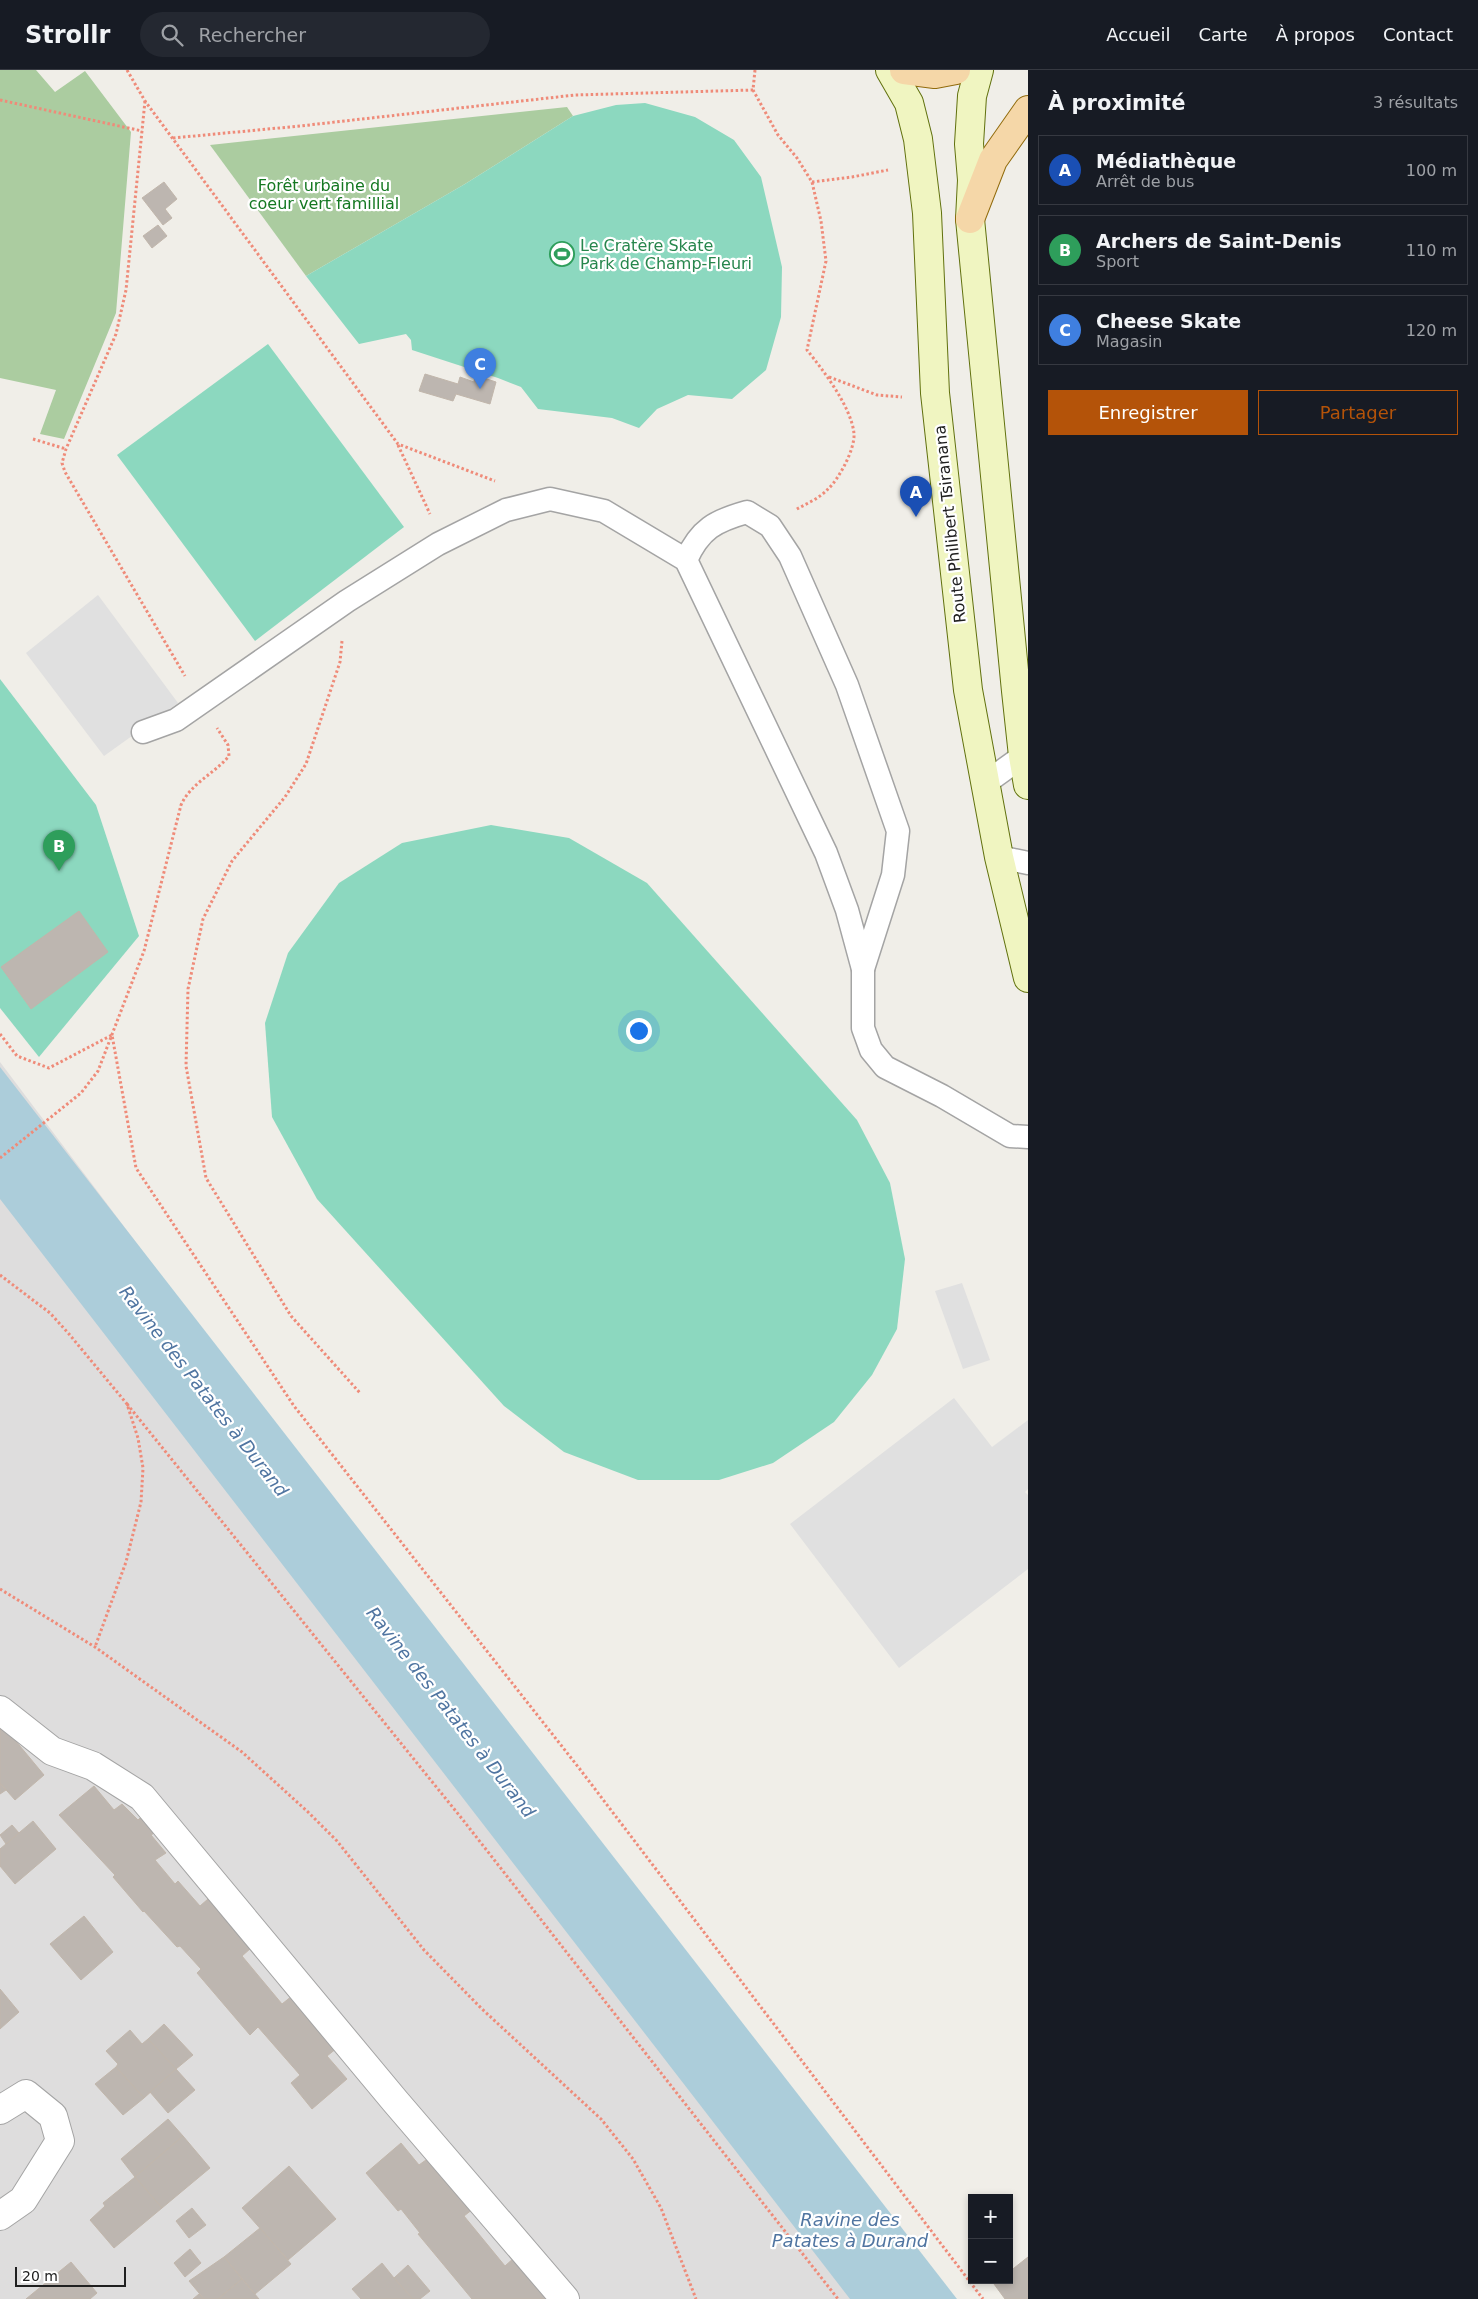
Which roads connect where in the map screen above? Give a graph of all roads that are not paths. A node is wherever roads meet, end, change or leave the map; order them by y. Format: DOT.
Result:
graph roads {
  1 [pos="890,70"];
  2 [pos="904,70"];
  3 [pos="956,70"];
  4 [pos="979,70"];
  5 [pos="1028,110"];
  6 [pos="970,219"];
  7 [pos="686,560"];
  8 [pos="143,732"];
  9 [pos="1025,756"];
  10 [pos="984,784"];
  11 [pos="1028,785"];
  12 [pos="999,857"];
  13 [pos="1028,863"];
  14 [pos="863,969"];
  15 [pos="1028,978"];
  16 [pos="1028,1137"];
  17 [pos="0,1710"];
  18 [pos="0,2110"];
  19 [pos="0,2216"];
  20 [pos="565,2299"];
  1 -- 10 [label="main road, Route Philibert Tsiranana"];
  2 -- 3 [label="main road"];
  4 -- 6 [label="main road"];
  5 -- 6 [label="main road"];
  6 -- 9 [label="main road"];
  7 -- 8 [label="lane"];
  7 -- 14 [label="lane"];
  7 -- 14 [label="lane"];
  9 -- 10 [label="lane"];
  9 -- 11 [label="main road"];
  10 -- 12 [label="main road, Route Philibert Tsiranana"];
  12 -- 13 [label="lane"];
  12 -- 15 [label="main road, Route Philibert Tsiranana"];
  14 -- 16 [label="lane"];
  17 -- 20 [label="street"];
  18 -- 19 [label="street"];
}
